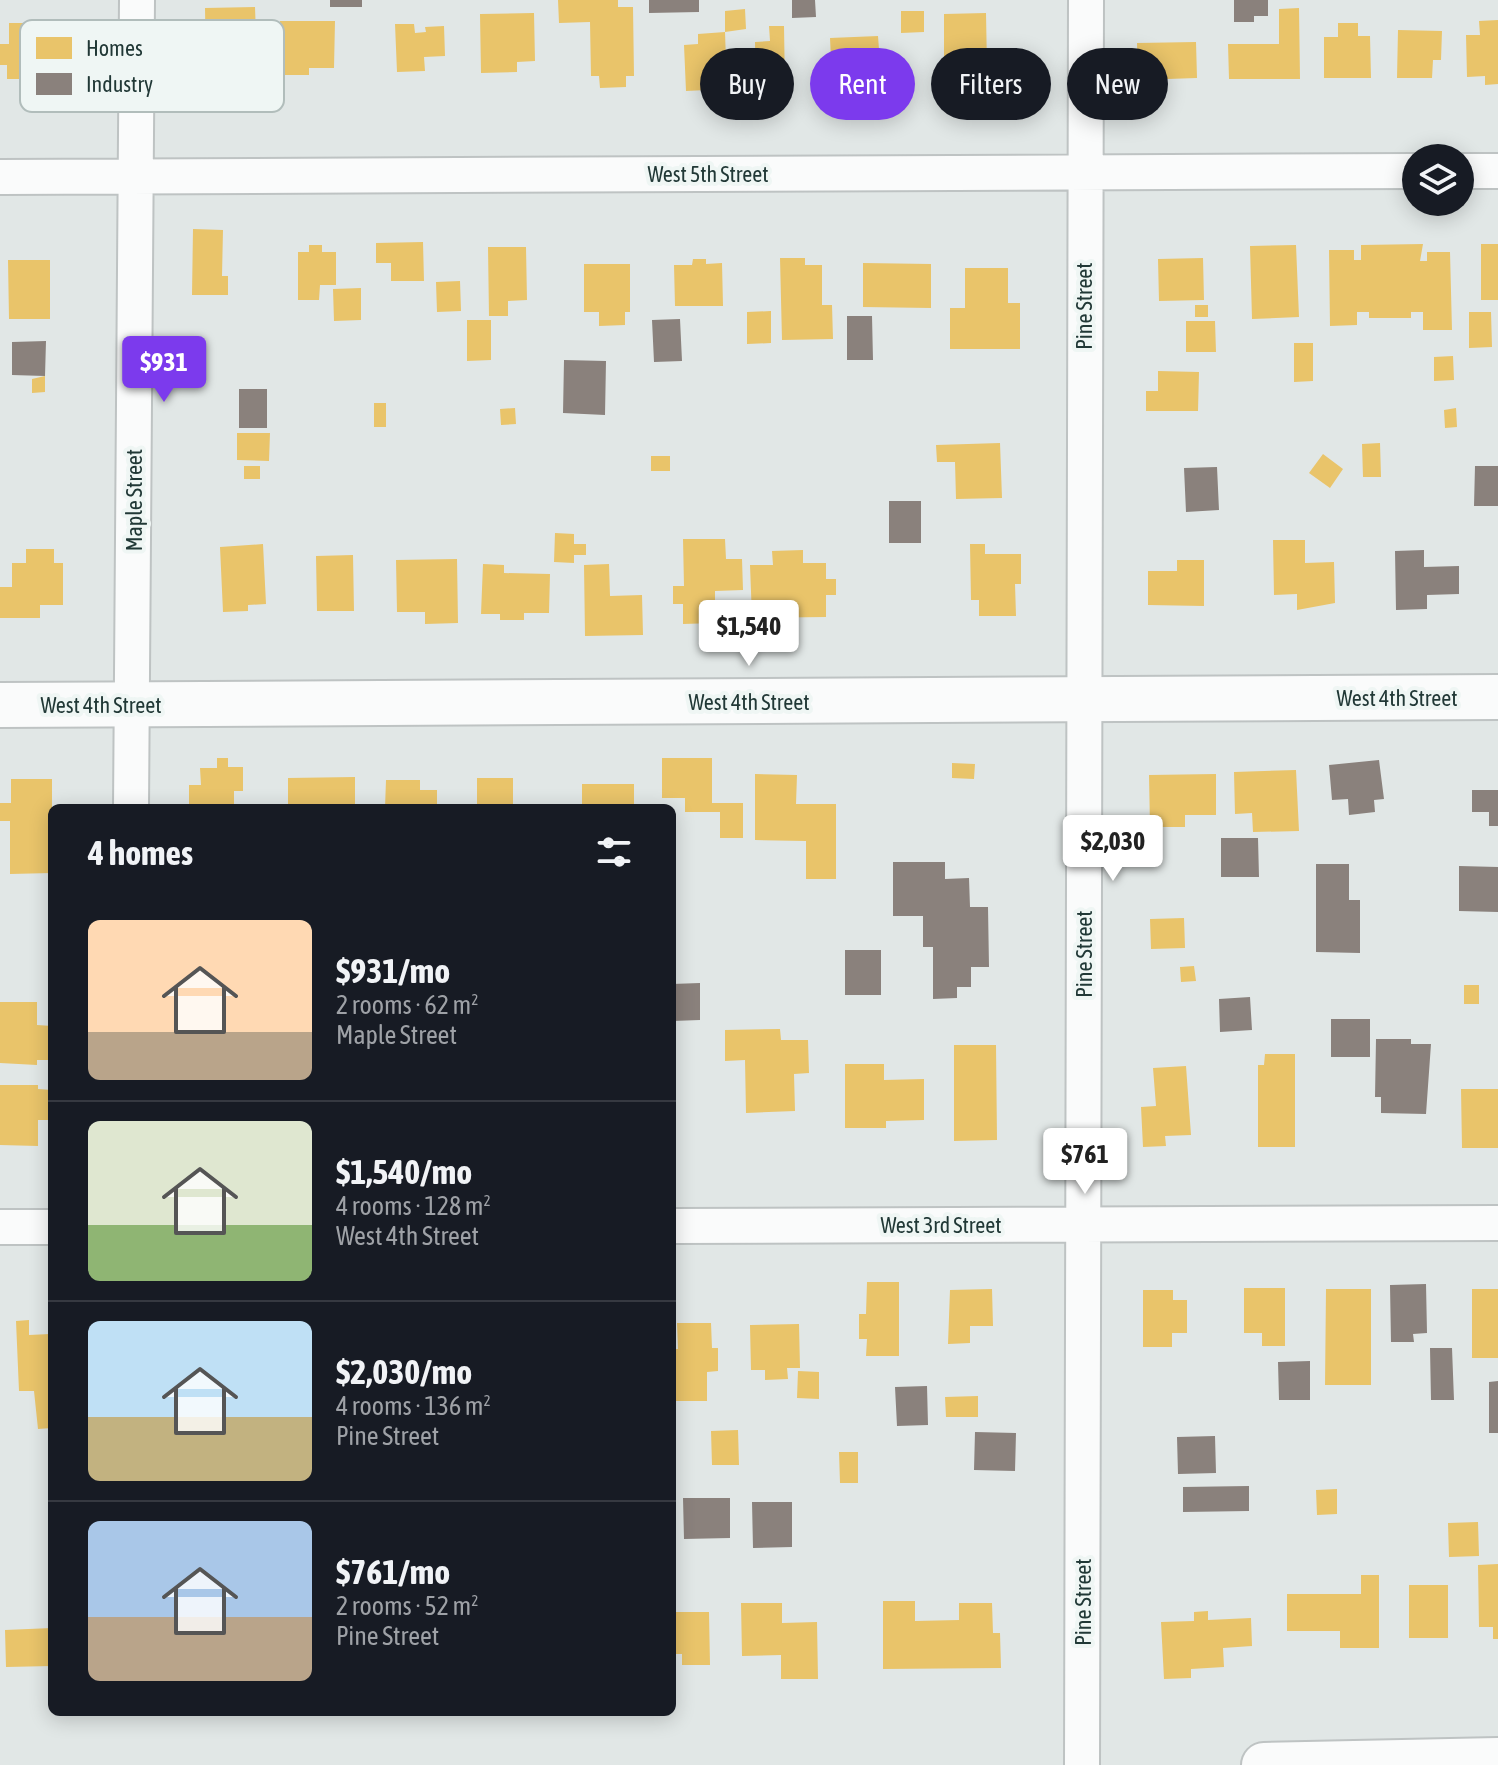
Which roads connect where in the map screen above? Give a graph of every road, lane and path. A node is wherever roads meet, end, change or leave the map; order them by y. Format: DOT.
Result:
graph roads {
  1 [pos="1086,0"];
  2 [pos="137,112"];
  3 [pos="1402,171"];
  4 [pos="1474,171"];
  5 [pos="1498,171"];
  6 [pos="1084,172"];
  7 [pos="137,176"];
  8 [pos="0,177"];
  9 [pos="1498,697"];
  10 [pos="1084,700"];
  11 [pos="0,705"];
  12 [pos="132,705"];
  13 [pos="131,804"];
  14 [pos="1498,1223"];
  15 [pos="1084,1225"];
  16 [pos="676,1226"];
  17 [pos="0,1227"];
  18 [pos="48,1227"];
  19 [pos="1498,1760"];
  20 [pos="1082,1765"];
  21 [pos="1264,1765"];
  1 -- 6 [label="street, Pine Street"];
  2 -- 7 [label="street, Maple Street"];
  3 -- 6 [label="street, West 5th Street"];
  4 -- 5 [label="street"];
  6 -- 7 [label="street, West 5th Street"];
  6 -- 10 [label="street, Pine Street"];
  7 -- 8 [label="street, West 5th Street"];
  7 -- 12 [label="street, Maple Street"];
  9 -- 10 [label="street, West 4th Street"];
  10 -- 12 [label="street, West 4th Street"];
  10 -- 15 [label="street, Pine Street"];
  11 -- 12 [label="street, West 4th Street"];
  12 -- 13 [label="street, Maple Street"];
  14 -- 15 [label="street, West 3rd Street"];
  15 -- 16 [label="street, West 3rd Street"];
  15 -- 20 [label="street, Pine Street"];
  17 -- 18 [label="street"];
  19 -- 21 [label="street"];
}
